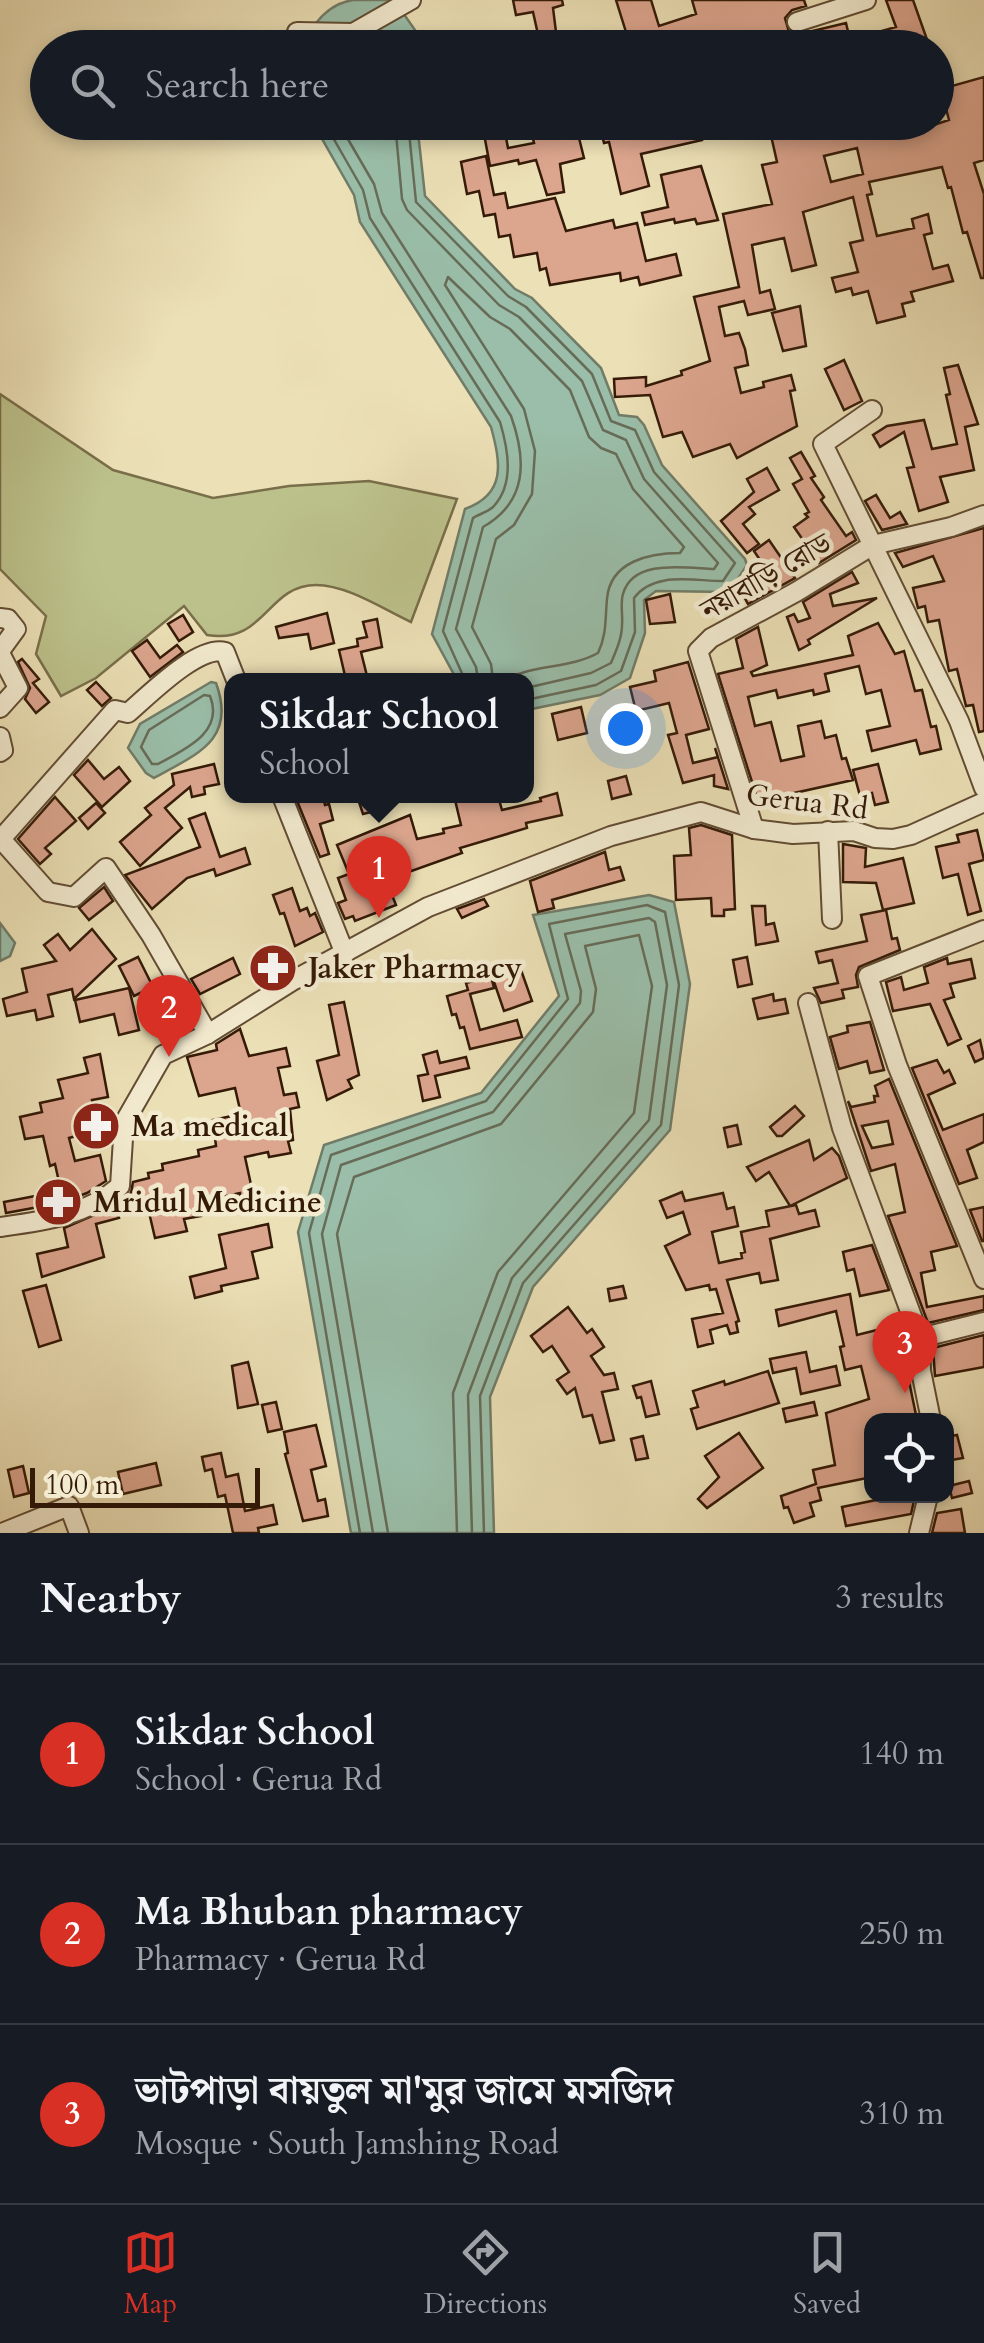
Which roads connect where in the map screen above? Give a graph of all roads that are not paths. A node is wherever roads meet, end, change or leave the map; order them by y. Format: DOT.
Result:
graph roads {
  1 [pos="410,0"];
  2 [pos="866,0"];
  3 [pos="797,22"];
  4 [pos="358,30"];
  5 [pos="872,410"];
  6 [pos="984,515"];
  7 [pos="873,545"];
  8 [pos="0,618"];
  9 [pos="0,652"];
  10 [pos="234,673"];
  11 [pos="0,708"];
  12 [pos="0,736"];
  13 [pos="0,752"];
  14 [pos="984,788"];
  15 [pos="984,802"];
  16 [pos="285,803"];
  17 [pos="754,830"];
  18 [pos="828,831"];
  19 [pos="0,839"];
  20 [pos="832,918"];
  21 [pos="984,930"];
  22 [pos="345,954"];
  23 [pos="808,1003"];
  24 [pos="208,1034"];
  25 [pos="0,1227"];
  26 [pos="984,1278"];
  27 [pos="984,1322"];
  28 [pos="920,1338"];
  29 [pos="930,1413"];
  30 [pos="926,1503"];
  31 [pos="2,1533"];
  32 [pos="79,1533"];
  33 [pos="918,1533"];
  1 -- 4 [label="street"];
  2 -- 3 [label="street"];
  5 -- 7 [label="street"];
  6 -- 7 [label="street, নয়াবাড়ি রোড"];
  7 -- 14 [label="street"];
  7 -- 17 [label="street, নয়াবাড়ি রোড"];
  8 -- 9 [label="street"];
  9 -- 11 [label="street"];
  10 -- 19 [label="street"];
  12 -- 13 [label="street"];
  15 -- 18 [label="street, Gerua Rd"];
  16 -- 22 [label="street"];
  17 -- 18 [label="street, Gerua Rd"];
  17 -- 22 [label="street, Gerua Rd"];
  18 -- 20 [label="street"];
  19 -- 24 [label="street"];
  21 -- 26 [label="street"];
  22 -- 24 [label="street, Gerua Rd"];
  23 -- 28 [label="street"];
  24 -- 25 [label="street, Gerua Rd"];
  27 -- 28 [label="street"];
  28 -- 29 [label="street"];
  30 -- 33 [label="street"];
  31 -- 32 [label="street"];
}
